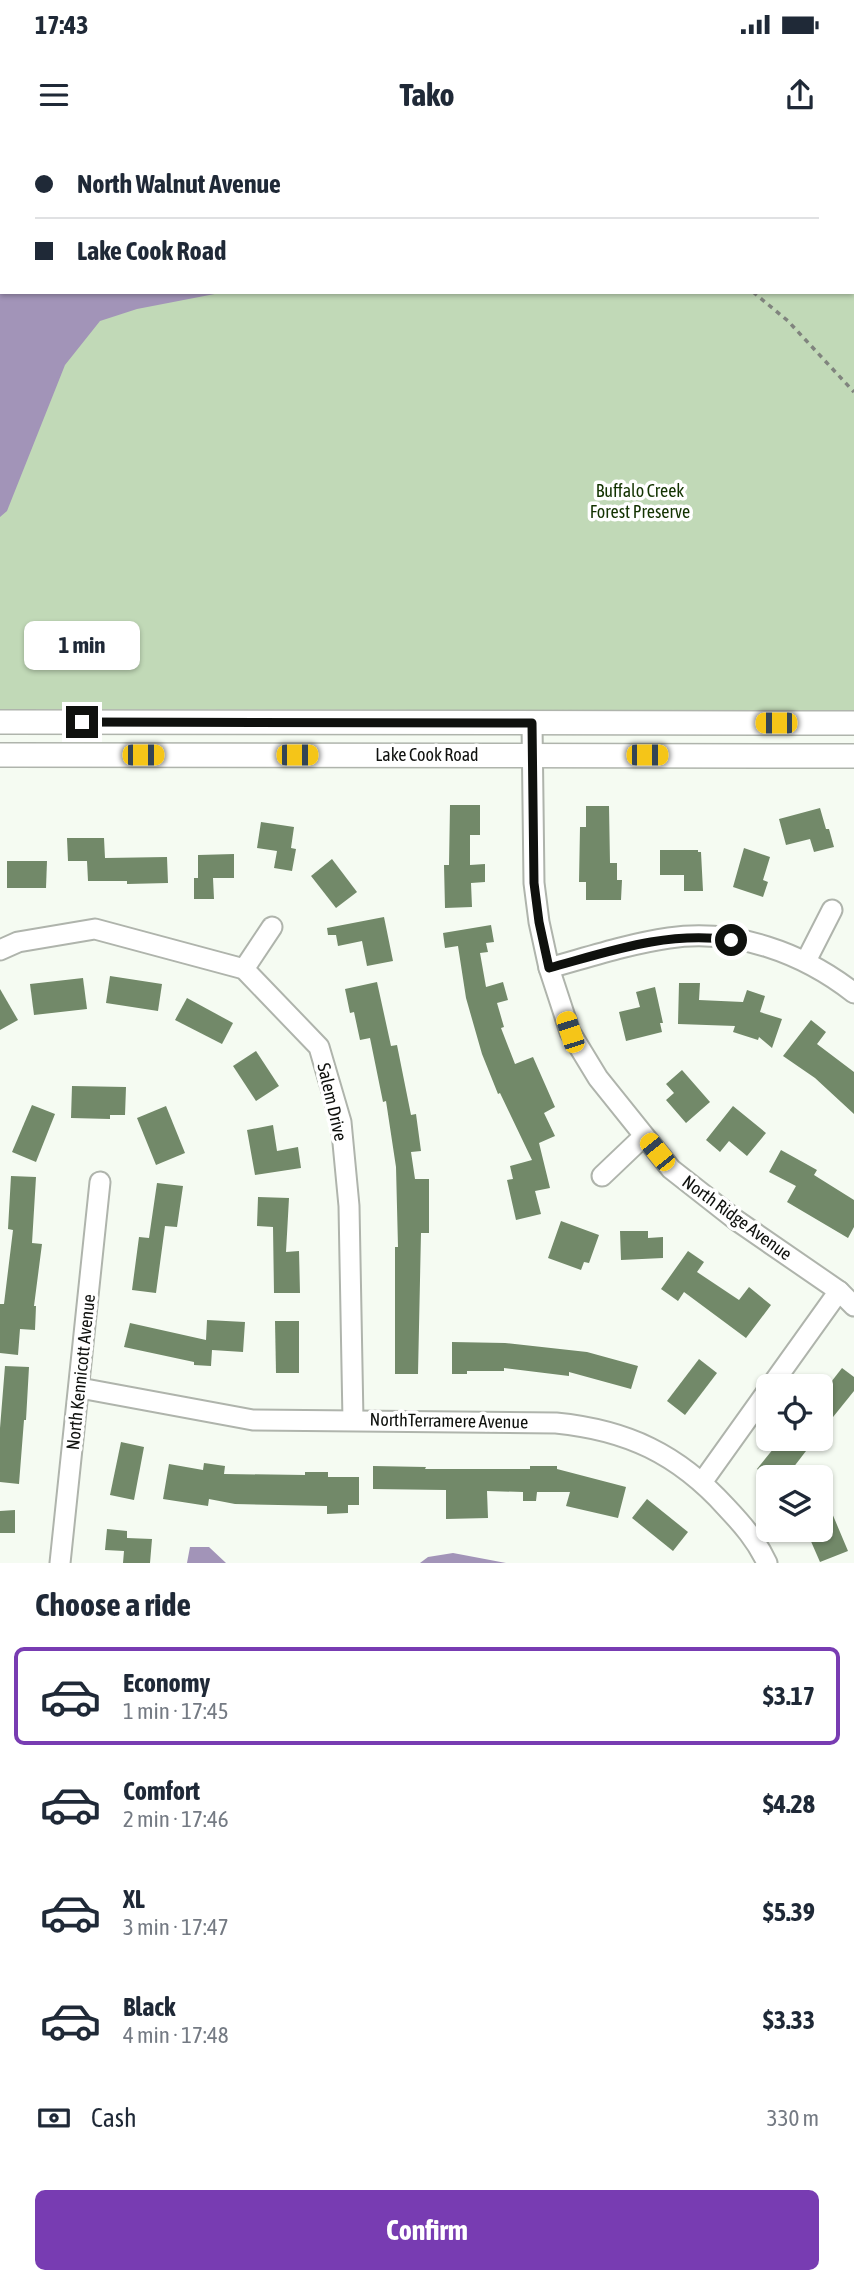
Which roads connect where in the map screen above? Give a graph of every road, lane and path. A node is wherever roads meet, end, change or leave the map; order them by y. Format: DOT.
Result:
graph roads {
  1 [pos="755,294"];
  2 [pos="854,391"];
  3 [pos="0,722"];
  4 [pos="532,723"];
  5 [pos="854,723"];
  6 [pos="0,755"];
  7 [pos="532,755"];
  8 [pos="854,756"];
  9 [pos="832,910"];
  10 [pos="272,927"];
  11 [pos="0,950"];
  12 [pos="806,961"];
  13 [pos="549,968"];
  14 [pos="244,969"];
  15 [pos="854,993"];
  16 [pos="644,1136"];
  17 [pos="602,1176"];
  18 [pos="100,1182"];
  19 [pos="839,1291"];
  20 [pos="854,1306"];
  21 [pos="780,1374"];
  22 [pos="80,1388"];
  23 [pos="756,1407"];
  24 [pos="353,1420"];
  25 [pos="703,1481"];
  26 [pos="60,1563"];
  27 [pos="767,1563"];
  1 -- 2 [label="path"];
  3 -- 4 [label="main road, Lake Cook Road"];
  4 -- 5 [label="main road, Lake Cook Road"];
  4 -- 7 [label="street, North Ridge Avenue"];
  6 -- 7 [label="main road, Lake Cook Road"];
  7 -- 8 [label="main road, Lake Cook Road"];
  7 -- 13 [label="street, North Ridge Avenue"];
  9 -- 12 [label="street"];
  10 -- 14 [label="street"];
  11 -- 14 [label="street"];
  12 -- 13 [label="street"];
  12 -- 15 [label="street"];
  13 -- 16 [label="street, North Ridge Avenue"];
  14 -- 24 [label="street, Salem Drive"];
  16 -- 17 [label="street"];
  16 -- 19 [label="street, North Ridge Avenue"];
  18 -- 22 [label="street, North Kennicott Avenue"];
  19 -- 20 [label="street, North Ridge Avenue"];
  19 -- 21 [label="street"];
  22 -- 24 [label="street, NorthTerramere Avenue"];
  22 -- 26 [label="street, North Kennicott Avenue"];
  23 -- 25 [label="street"];
  24 -- 25 [label="street, NorthTerramere Avenue"];
  25 -- 27 [label="street, NorthTerramere Avenue"];
}
